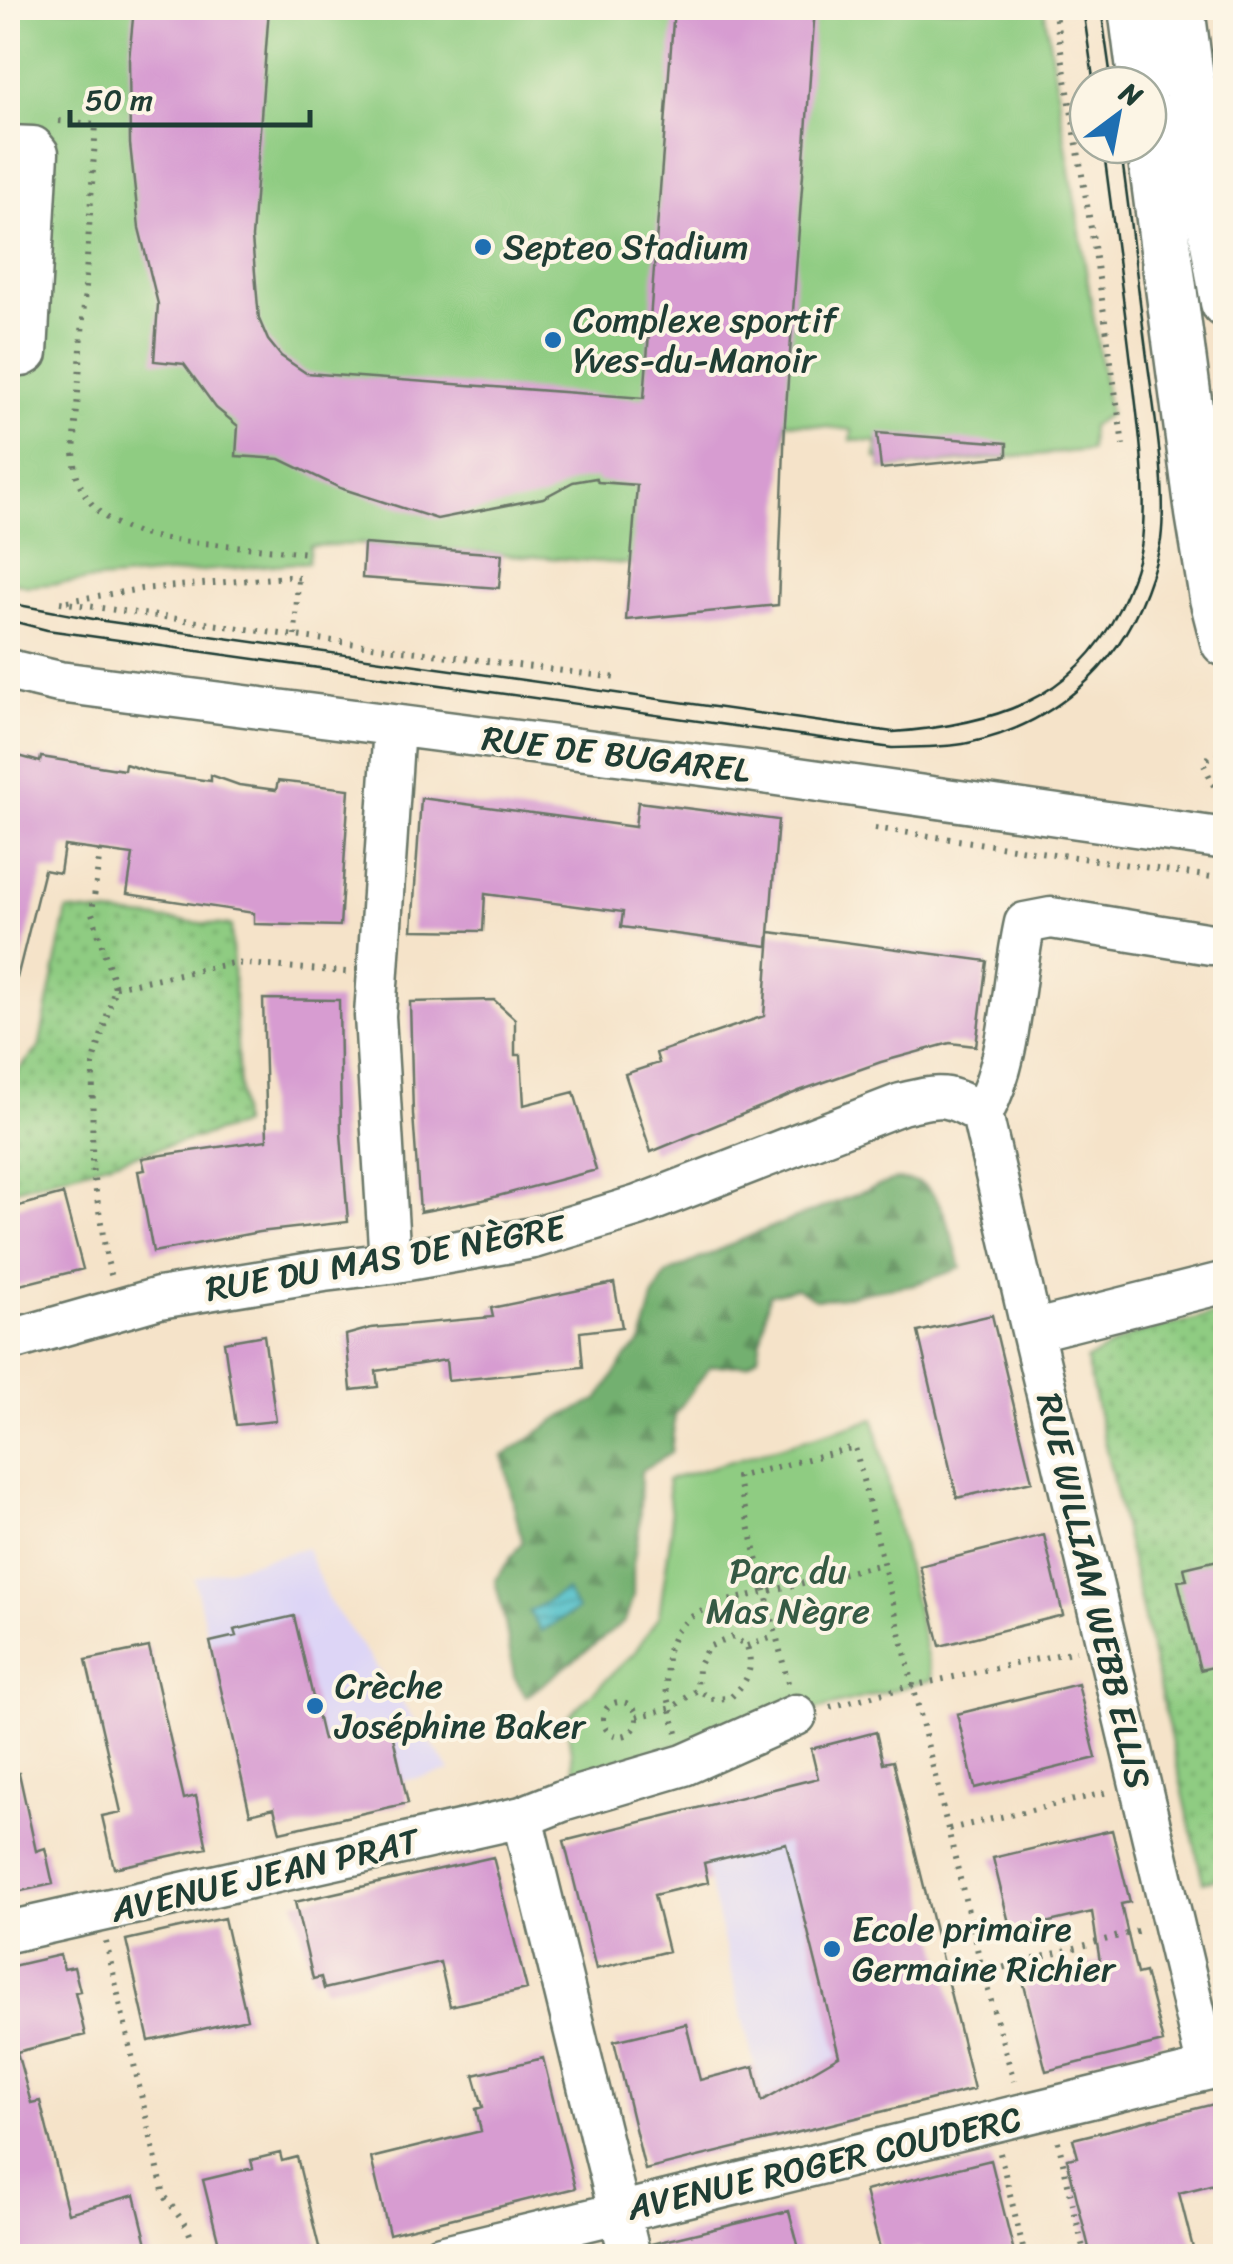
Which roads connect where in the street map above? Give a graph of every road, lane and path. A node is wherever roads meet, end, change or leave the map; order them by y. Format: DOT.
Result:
graph roads {
  1 [pos="1054,8"];
  2 [pos="1134,8"];
  3 [pos="1179,8"];
  4 [pos="1141,65"];
  5 [pos="45,120"];
  6 [pos="8,146"];
  7 [pos="1155,165"];
  8 [pos="1226,302"];
  9 [pos="8,356"];
  10 [pos="1123,444"];
  11 [pos="308,553"];
  12 [pos="295,636"];
  13 [pos="1226,642"];
  14 [pos="8,670"];
  15 [pos="617,678"];
  16 [pos="394,726"];
  17 [pos="1226,750"];
  18 [pos="1226,811"];
  19 [pos="1226,839"];
  20 [pos="100,851"];
  21 [pos="1211,944"];
  22 [pos="378,973"];
  23 [pos="115,987"];
  24 [pos="982,1114"];
  25 [pos="390,1264"];
  26 [pos="1226,1282"];
  27 [pos="121,1308"];
  28 [pos="1032,1331"];
  29 [pos="8,1341"];
  30 [pos="882,1564"];
  31 [pos="766,1594"];
  32 [pos="776,1636"];
  33 [pos="1106,1645"];
  34 [pos="748,1646"];
  35 [pos="912,1686"];
  36 [pos="697,1690"];
  37 [pos="672,1708"];
  38 [pos="796,1715"];
  39 [pos="637,1717"];
  40 [pos="684,1765"];
  41 [pos="1140,1784"];
  42 [pos="522,1817"];
  43 [pos="949,1830"];
  44 [pos="1172,1922"];
  45 [pos="8,1932"];
  46 [pos="107,1945"];
  47 [pos="982,1973"];
  48 [pos="1217,2067"];
  49 [pos="1022,2115"];
  50 [pos="619,2212"];
  51 [pos="198,2256"];
  52 [pos="440,2256"];
  53 [pos="630,2256"];
  54 [pos="1025,2256"];
  55 [pos="1085,2256"];
  1 -- 10 [label="path"];
  2 -- 4 [label="main road"];
  3 -- 8 [label="main road"];
  5 -- 11 [label="path"];
  6 -- 9 [label="street"];
  7 -- 13 [label="main road"];
  12 -- 12 [label="path"];
  12 -- 15 [label="path"];
  14 -- 16 [label="street, RUE DE BUGAREL"];
  16 -- 19 [label="street, RUE DE BUGAREL"];
  16 -- 22 [label="street"];
  17 -- 18 [label="path"];
  20 -- 23 [label="path"];
  21 -- 24 [label="street"];
  22 -- 23 [label="path"];
  22 -- 25 [label="street"];
  23 -- 27 [label="path"];
  24 -- 25 [label="street, RUE DU MAS DE NÈGRE"];
  24 -- 28 [label="street, RUE WILLIAM WEBB ELLIS"];
  25 -- 27 [label="street, RUE DU MAS DE NÈGRE"];
  26 -- 28 [label="street"];
  27 -- 29 [label="street, RUE DU MAS DE NÈGRE"];
  28 -- 33 [label="street, RUE WILLIAM WEBB ELLIS"];
  30 -- 31 [label="path"];
  30 -- 31 [label="path"];
  30 -- 35 [label="path"];
  31 -- 32 [label="path"];
  31 -- 37 [label="path"];
  32 -- 34 [label="path"];
  32 -- 38 [label="path"];
  33 -- 35 [label="path"];
  33 -- 41 [label="street, RUE WILLIAM WEBB ELLIS"];
  34 -- 36 [label="path"];
  34 -- 36 [label="path"];
  35 -- 38 [label="path"];
  35 -- 43 [label="path"];
  36 -- 37 [label="path"];
  37 -- 39 [label="path"];
  37 -- 40 [label="path"];
  38 -- 40 [label="street, AVENUE JEAN PRAT"];
  39 -- 39 [label="path"];
  40 -- 42 [label="street, AVENUE JEAN PRAT"];
  41 -- 43 [label="path"];
  41 -- 44 [label="street, RUE WILLIAM WEBB ELLIS"];
  42 -- 45 [label="street, AVENUE JEAN PRAT"];
  42 -- 50 [label="street"];
  43 -- 47 [label="path"];
  44 -- 47 [label="path"];
  44 -- 48 [label="street, RUE WILLIAM WEBB ELLIS"];
  46 -- 51 [label="path"];
  47 -- 49 [label="path"];
  48 -- 49 [label="street, AVENUE ROGER COUDERC"];
  49 -- 50 [label="street, AVENUE ROGER COUDERC"];
  49 -- 54 [label="path"];
  49 -- 55 [label="path"];
  50 -- 52 [label="street, AVENUE ROGER COUDERC"];
  50 -- 53 [label="street"];
}
